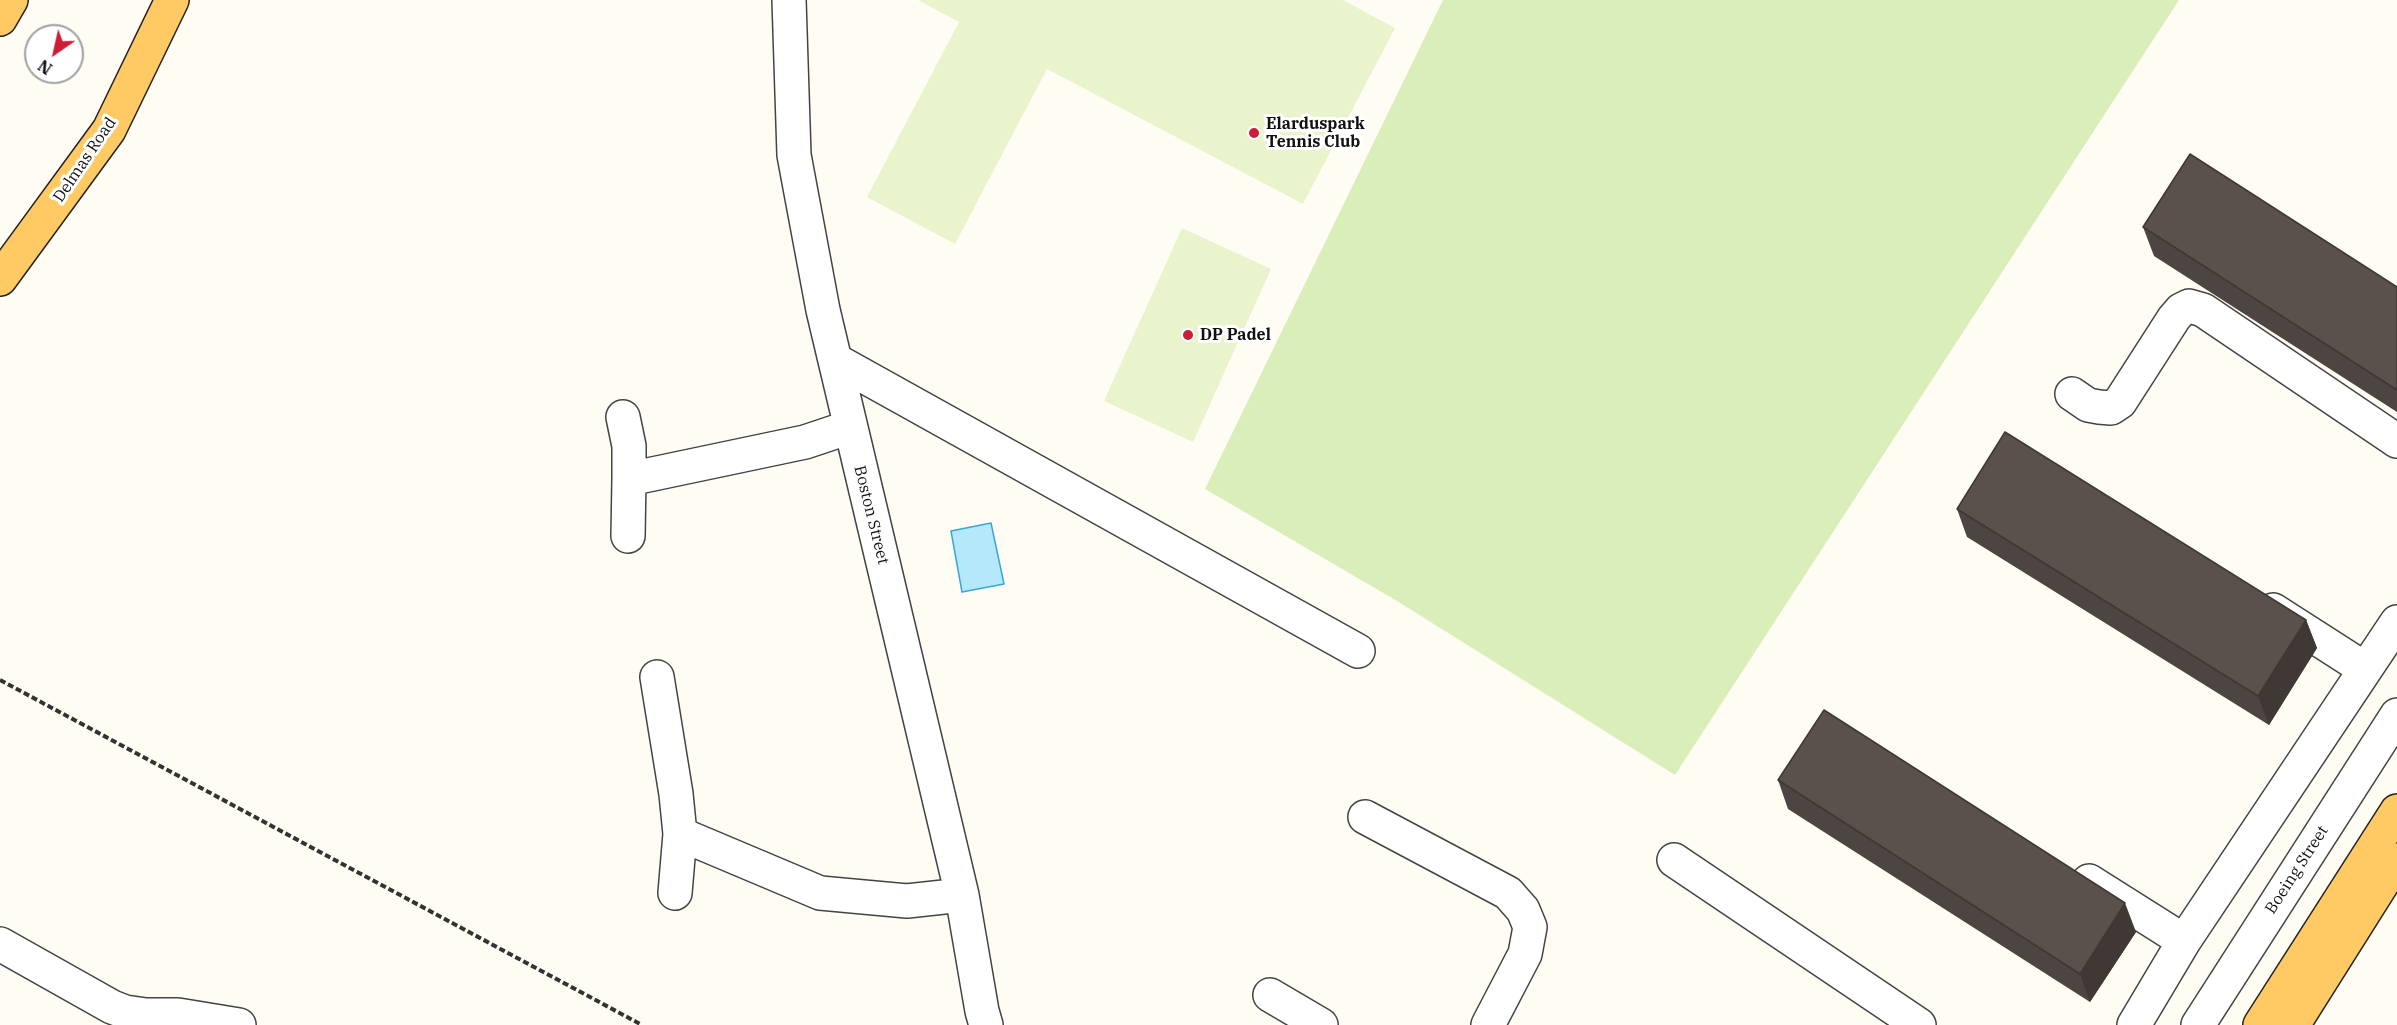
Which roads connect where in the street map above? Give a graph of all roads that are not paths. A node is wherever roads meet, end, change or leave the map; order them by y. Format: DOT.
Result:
graph roads {
  1 [pos="11,0"];
  2 [pos="172,0"];
  3 [pos="789,0"];
  4 [pos="0,19"];
  5 [pos="0,279"];
  6 [pos="835,360"];
  7 [pos="2072,394"];
  8 [pos="623,417"];
  9 [pos="850,427"];
  10 [pos="2397,441"];
  11 [pos="629,479"];
  12 [pos="628,536"];
  13 [pos="2245,591"];
  14 [pos="2397,621"];
  15 [pos="1358,651"];
  16 [pos="2365,669"];
  17 [pos="657,677"];
  18 [pos="2397,715"];
  19 [pos="2397,811"];
  20 [pos="1365,818"];
  21 [pos="680,834"];
  22 [pos="1674,860"];
  23 [pos="2397,860"];
  24 [pos="2063,864"];
  25 [pos="675,893"];
  26 [pos="962,896"];
  27 [pos="2184,942"];
  28 [pos="0,944"];
  29 [pos="1270,995"];
  30 [pos="239,1025"];
  31 [pos="986,1025"];
  32 [pos="1322,1025"];
  33 [pos="1488,1025"];
  34 [pos="1919,1025"];
  35 [pos="2133,1025"];
  36 [pos="2198,1025"];
  37 [pos="2260,1025"];
  38 [pos="2293,1025"];
  1 -- 4 [label="main road"];
  2 -- 5 [label="main road, Delmas Road"];
  3 -- 6 [label="street, Boston Street"];
  6 -- 9 [label="street, Boston Street"];
  6 -- 15 [label="street"];
  7 -- 10 [label="street"];
  8 -- 11 [label="street"];
  9 -- 11 [label="street"];
  9 -- 26 [label="street, Boston Street"];
  11 -- 12 [label="street"];
  13 -- 16 [label="street"];
  14 -- 16 [label="street"];
  16 -- 27 [label="street"];
  17 -- 21 [label="street"];
  18 -- 36 [label="street, Boeing Street"];
  19 -- 37 [label="main road"];
  20 -- 33 [label="street"];
  21 -- 25 [label="street"];
  21 -- 26 [label="street"];
  22 -- 34 [label="street"];
  23 -- 38 [label="main road"];
  24 -- 27 [label="street"];
  26 -- 31 [label="street, Boston Street"];
  27 -- 35 [label="street"];
  28 -- 30 [label="street"];
  29 -- 32 [label="street"];
}
